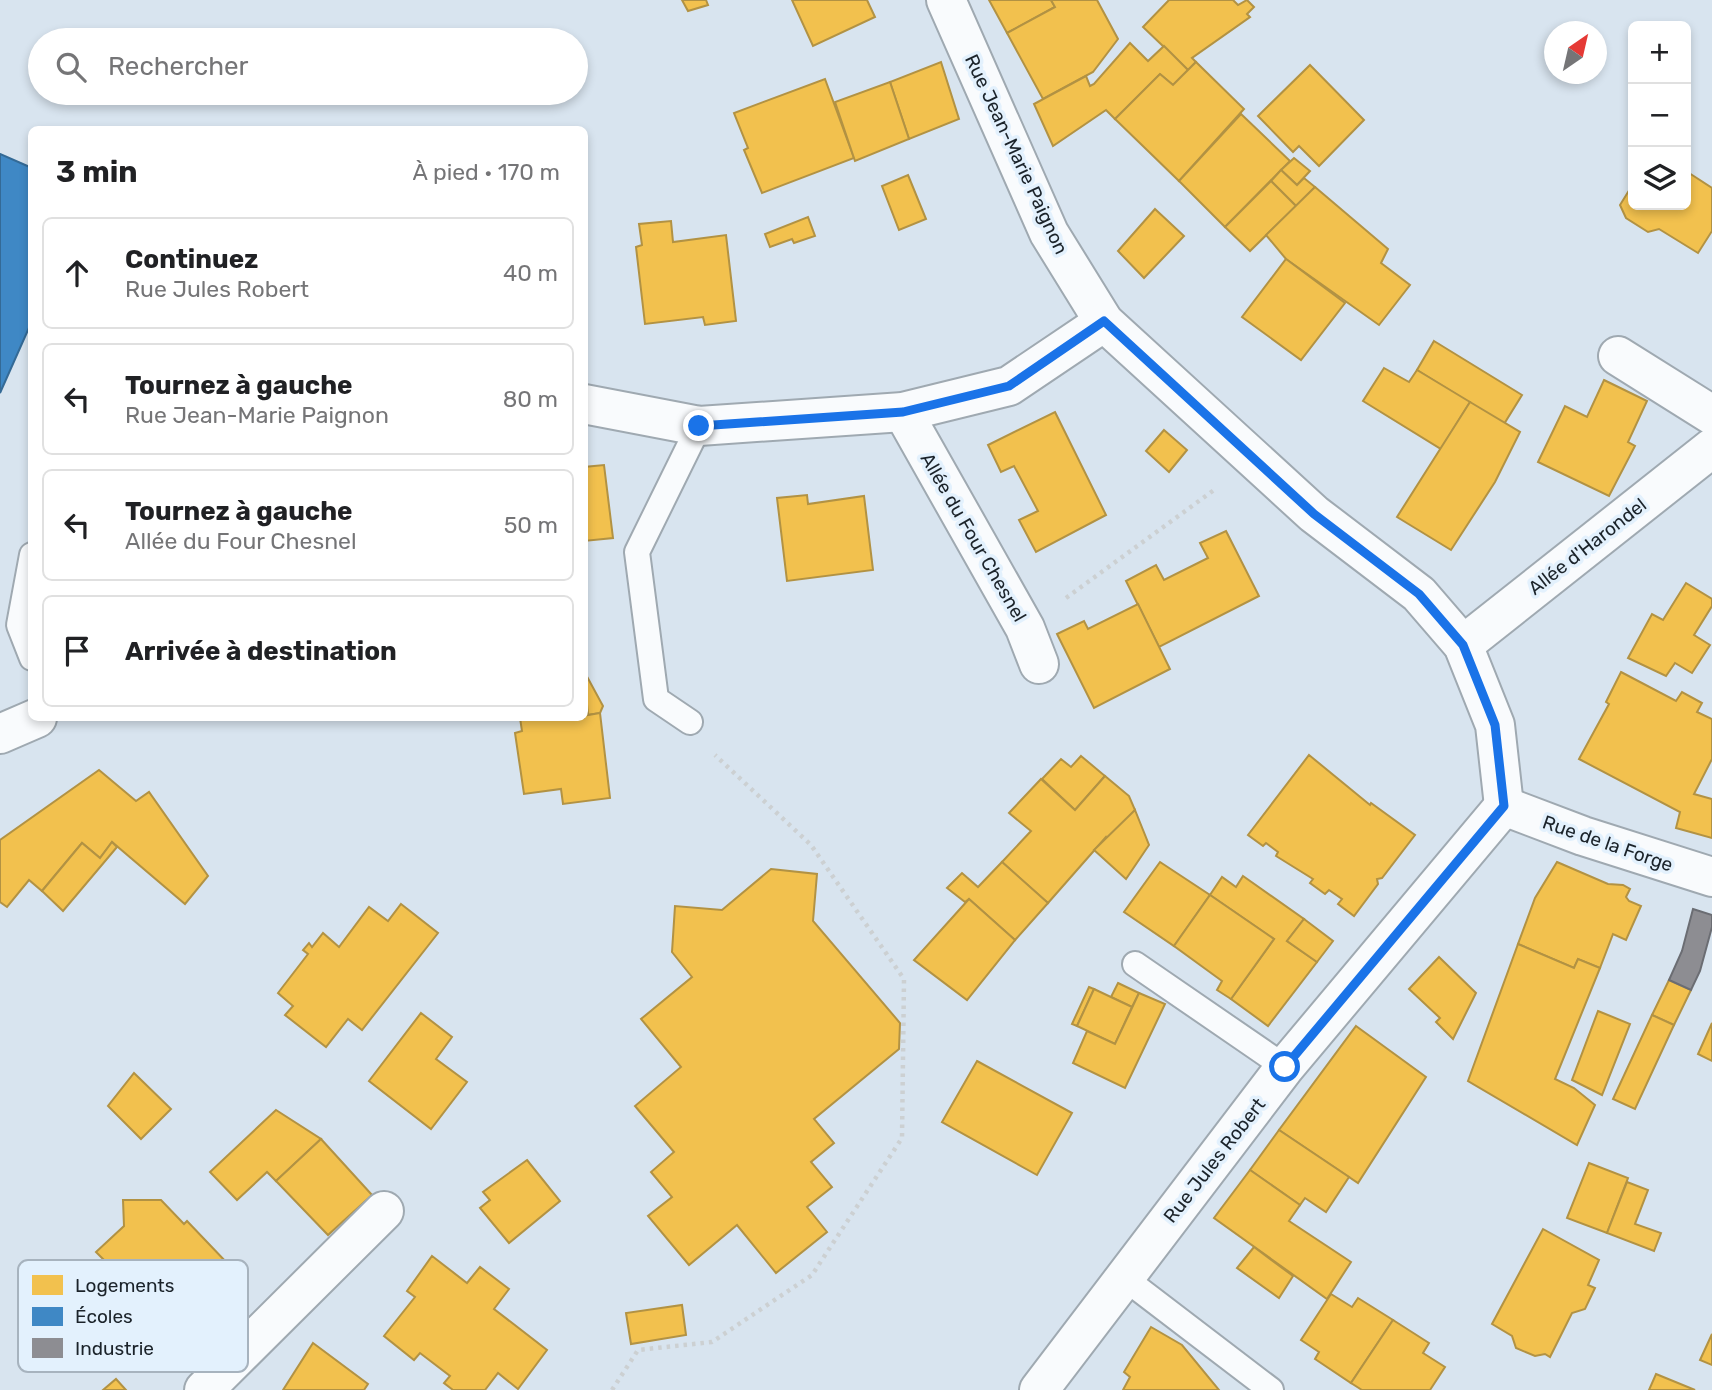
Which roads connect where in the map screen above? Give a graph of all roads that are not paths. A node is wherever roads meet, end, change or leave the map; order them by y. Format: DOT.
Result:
graph roads {
  1 [pos="946,0"];
  2 [pos="1104,321"];
  3 [pos="1618,356"];
  4 [pos="588,405"];
  5 [pos="903,412"];
  6 [pos="1712,415"];
  7 [pos="699,426"];
  8 [pos="1712,448"];
  9 [pos="28,577"];
  10 [pos="1463,645"];
  11 [pos="28,648"];
  12 [pos="1039,664"];
  13 [pos="30,721"];
  14 [pos="690,722"];
  15 [pos="0,734"];
  16 [pos="1504,806"];
  17 [pos="1712,877"];
  18 [pos="1135,964"];
  19 [pos="1285,1067"];
  20 [pos="384,1211"];
  21 [pos="1123,1277"];
  22 [pos="248,1346"];
  23 [pos="222,1372"];
  24 [pos="204,1390"];
  25 [pos="1039,1390"];
  26 [pos="1271,1390"];
  1 -- 2 [label="street, Rue Jean-Marie Paignon"];
  2 -- 5 [label="street"];
  2 -- 10 [label="street, Rue Jean-Marie Paignon"];
  3 -- 6 [label="street"];
  4 -- 7 [label="street"];
  5 -- 7 [label="street"];
  5 -- 12 [label="street, Allée du Four Chesnel"];
  7 -- 14 [label="lane"];
  8 -- 10 [label="street, Allée d'Harondel"];
  9 -- 11 [label="lane"];
  10 -- 16 [label="street, Rue Jean-Marie Paignon"];
  13 -- 15 [label="street"];
  16 -- 17 [label="street, Rue de la Forge"];
  16 -- 19 [label="street, Rue Jules Robert"];
  18 -- 19 [label="lane"];
  19 -- 21 [label="street, Rue Jules Robert"];
  20 -- 22 [label="street"];
  21 -- 25 [label="street, Rue Jules Robert"];
  21 -- 26 [label="lane"];
  23 -- 24 [label="street"];
}
